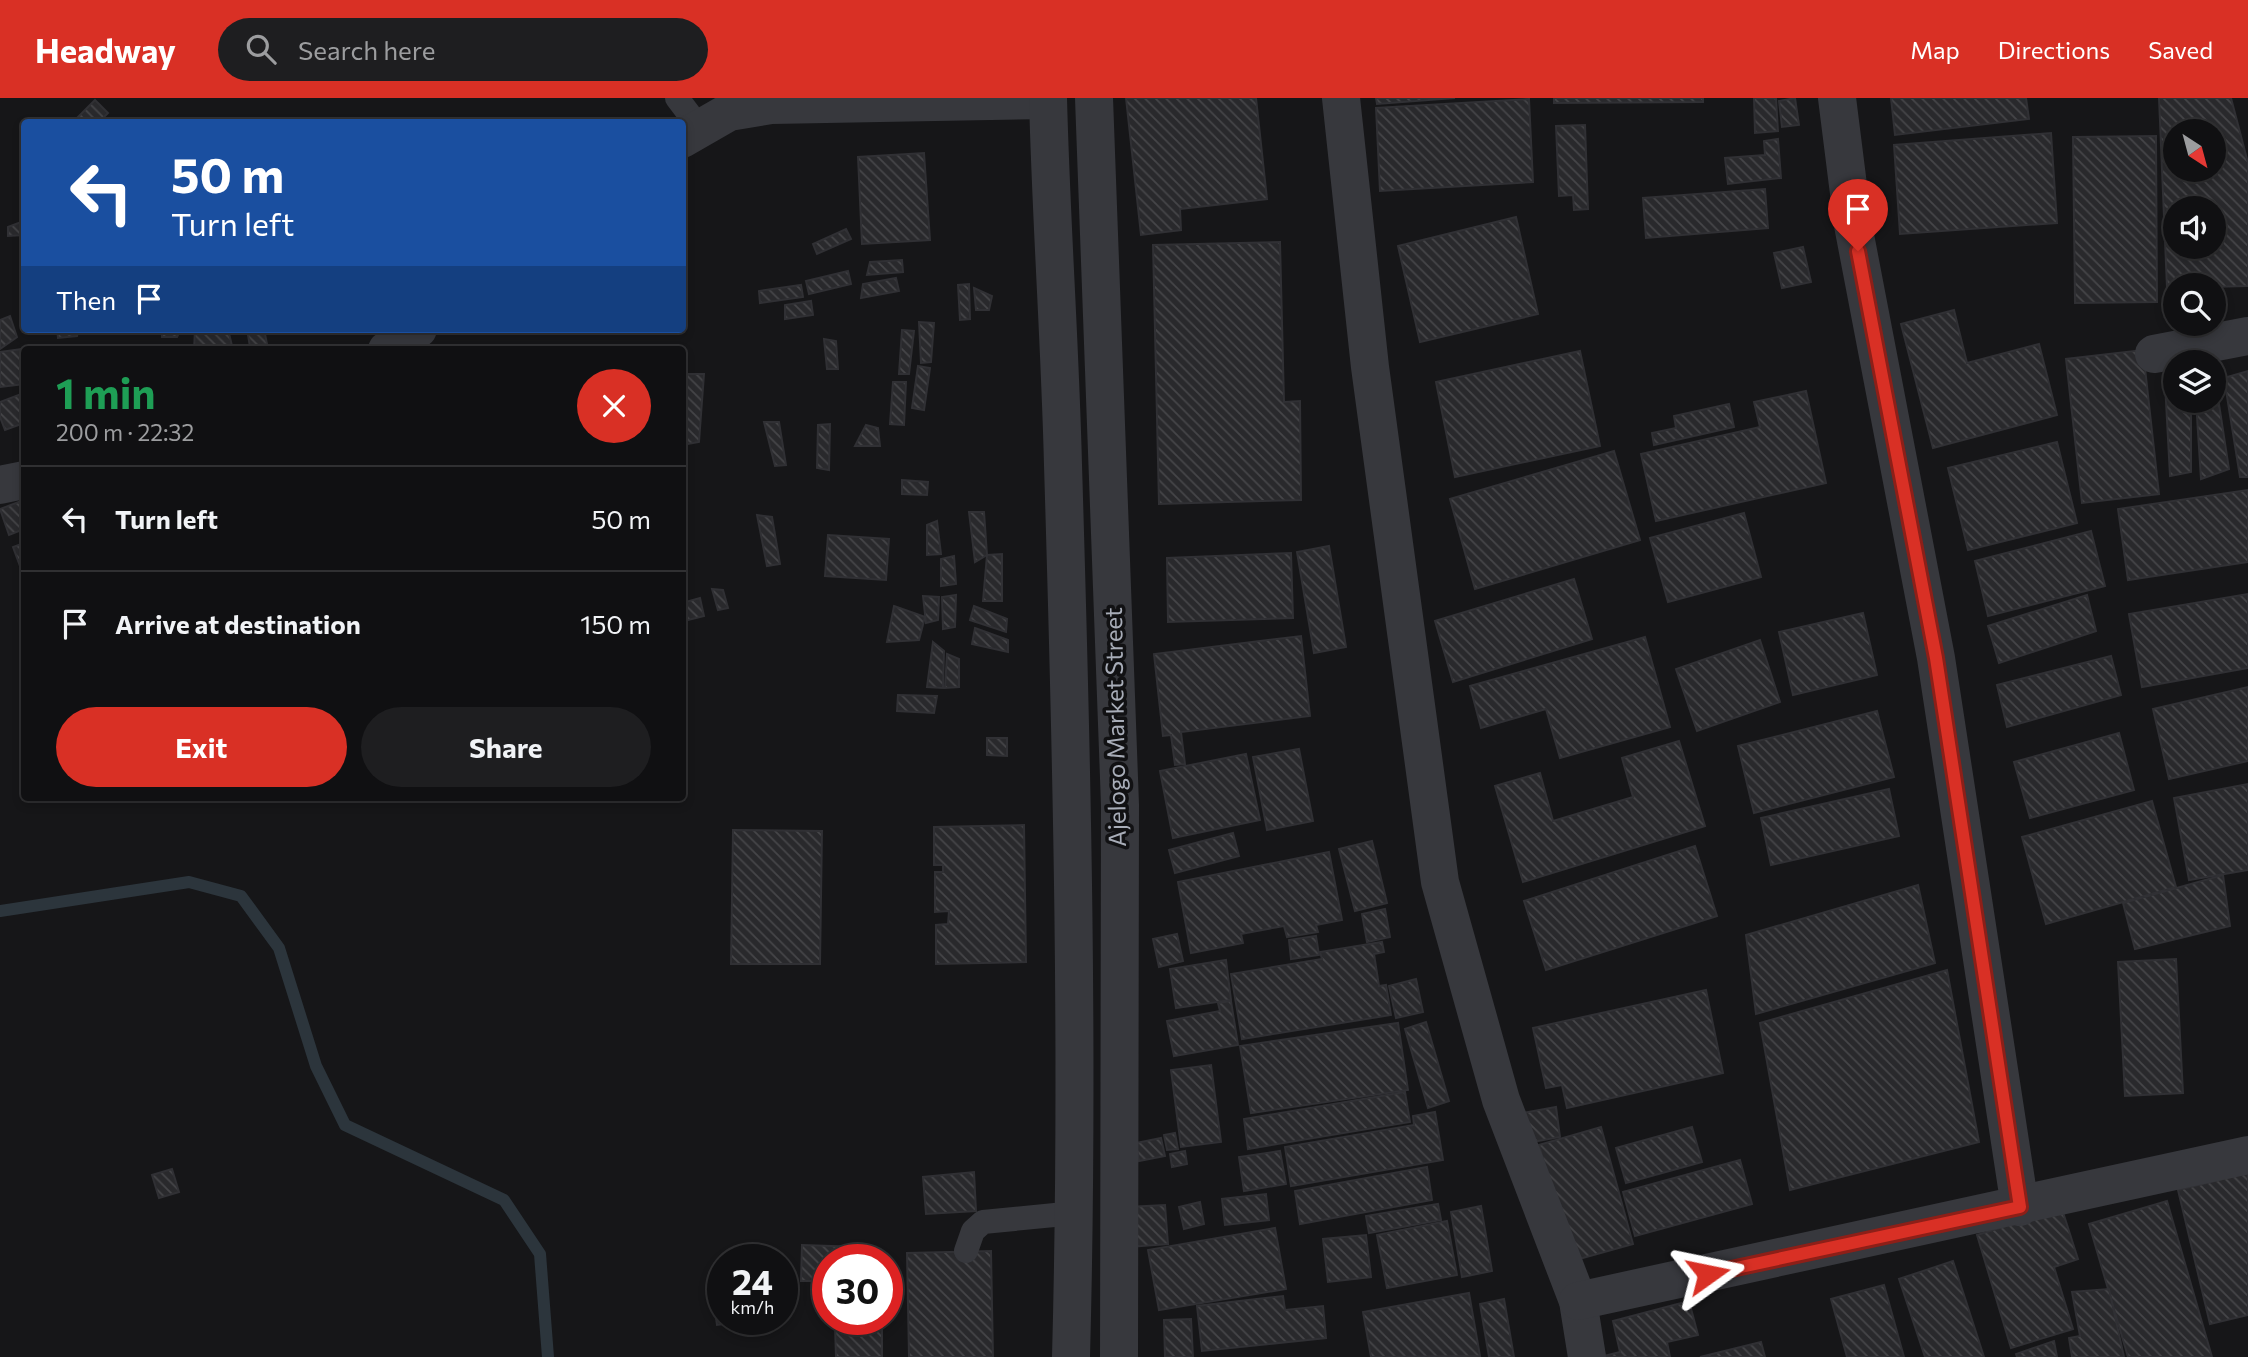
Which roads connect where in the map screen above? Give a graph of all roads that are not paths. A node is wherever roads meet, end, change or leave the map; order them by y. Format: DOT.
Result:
graph roads {
  1 [pos="1094,98"];
  2 [pos="1341,98"];
  3 [pos="1837,98"];
  4 [pos="1048,99"];
  5 [pos="941,100"];
  6 [pos="686,121"];
  7 [pos="412,333"];
  8 [pos="2248,336"];
  9 [pos="393,346"];
  10 [pos="2154,354"];
  11 [pos="21,481"];
  12 [pos="0,485"];
  13 [pos="2248,1155"];
  14 [pos="2020,1207"];
  15 [pos="1075,1213"];
  16 [pos="966,1251"];
  17 [pos="1578,1301"];
  18 [pos="1071,1357"];
  19 [pos="1119,1357"];
  20 [pos="1587,1357"];
  1 -- 19 [label="street, Ajelogo Market Street"];
  2 -- 17 [label="street"];
  3 -- 14 [label="street"];
  4 -- 5 [label="street"];
  4 -- 15 [label="street, Ajelogo Market Street"];
  5 -- 6 [label="street"];
  7 -- 9 [label="street"];
  8 -- 10 [label="street"];
  11 -- 12 [label="street"];
  13 -- 14 [label="street"];
  14 -- 17 [label="street"];
  15 -- 16 [label="lane"];
  15 -- 18 [label="street, Ajelogo Market Street"];
  17 -- 20 [label="street"];
}
